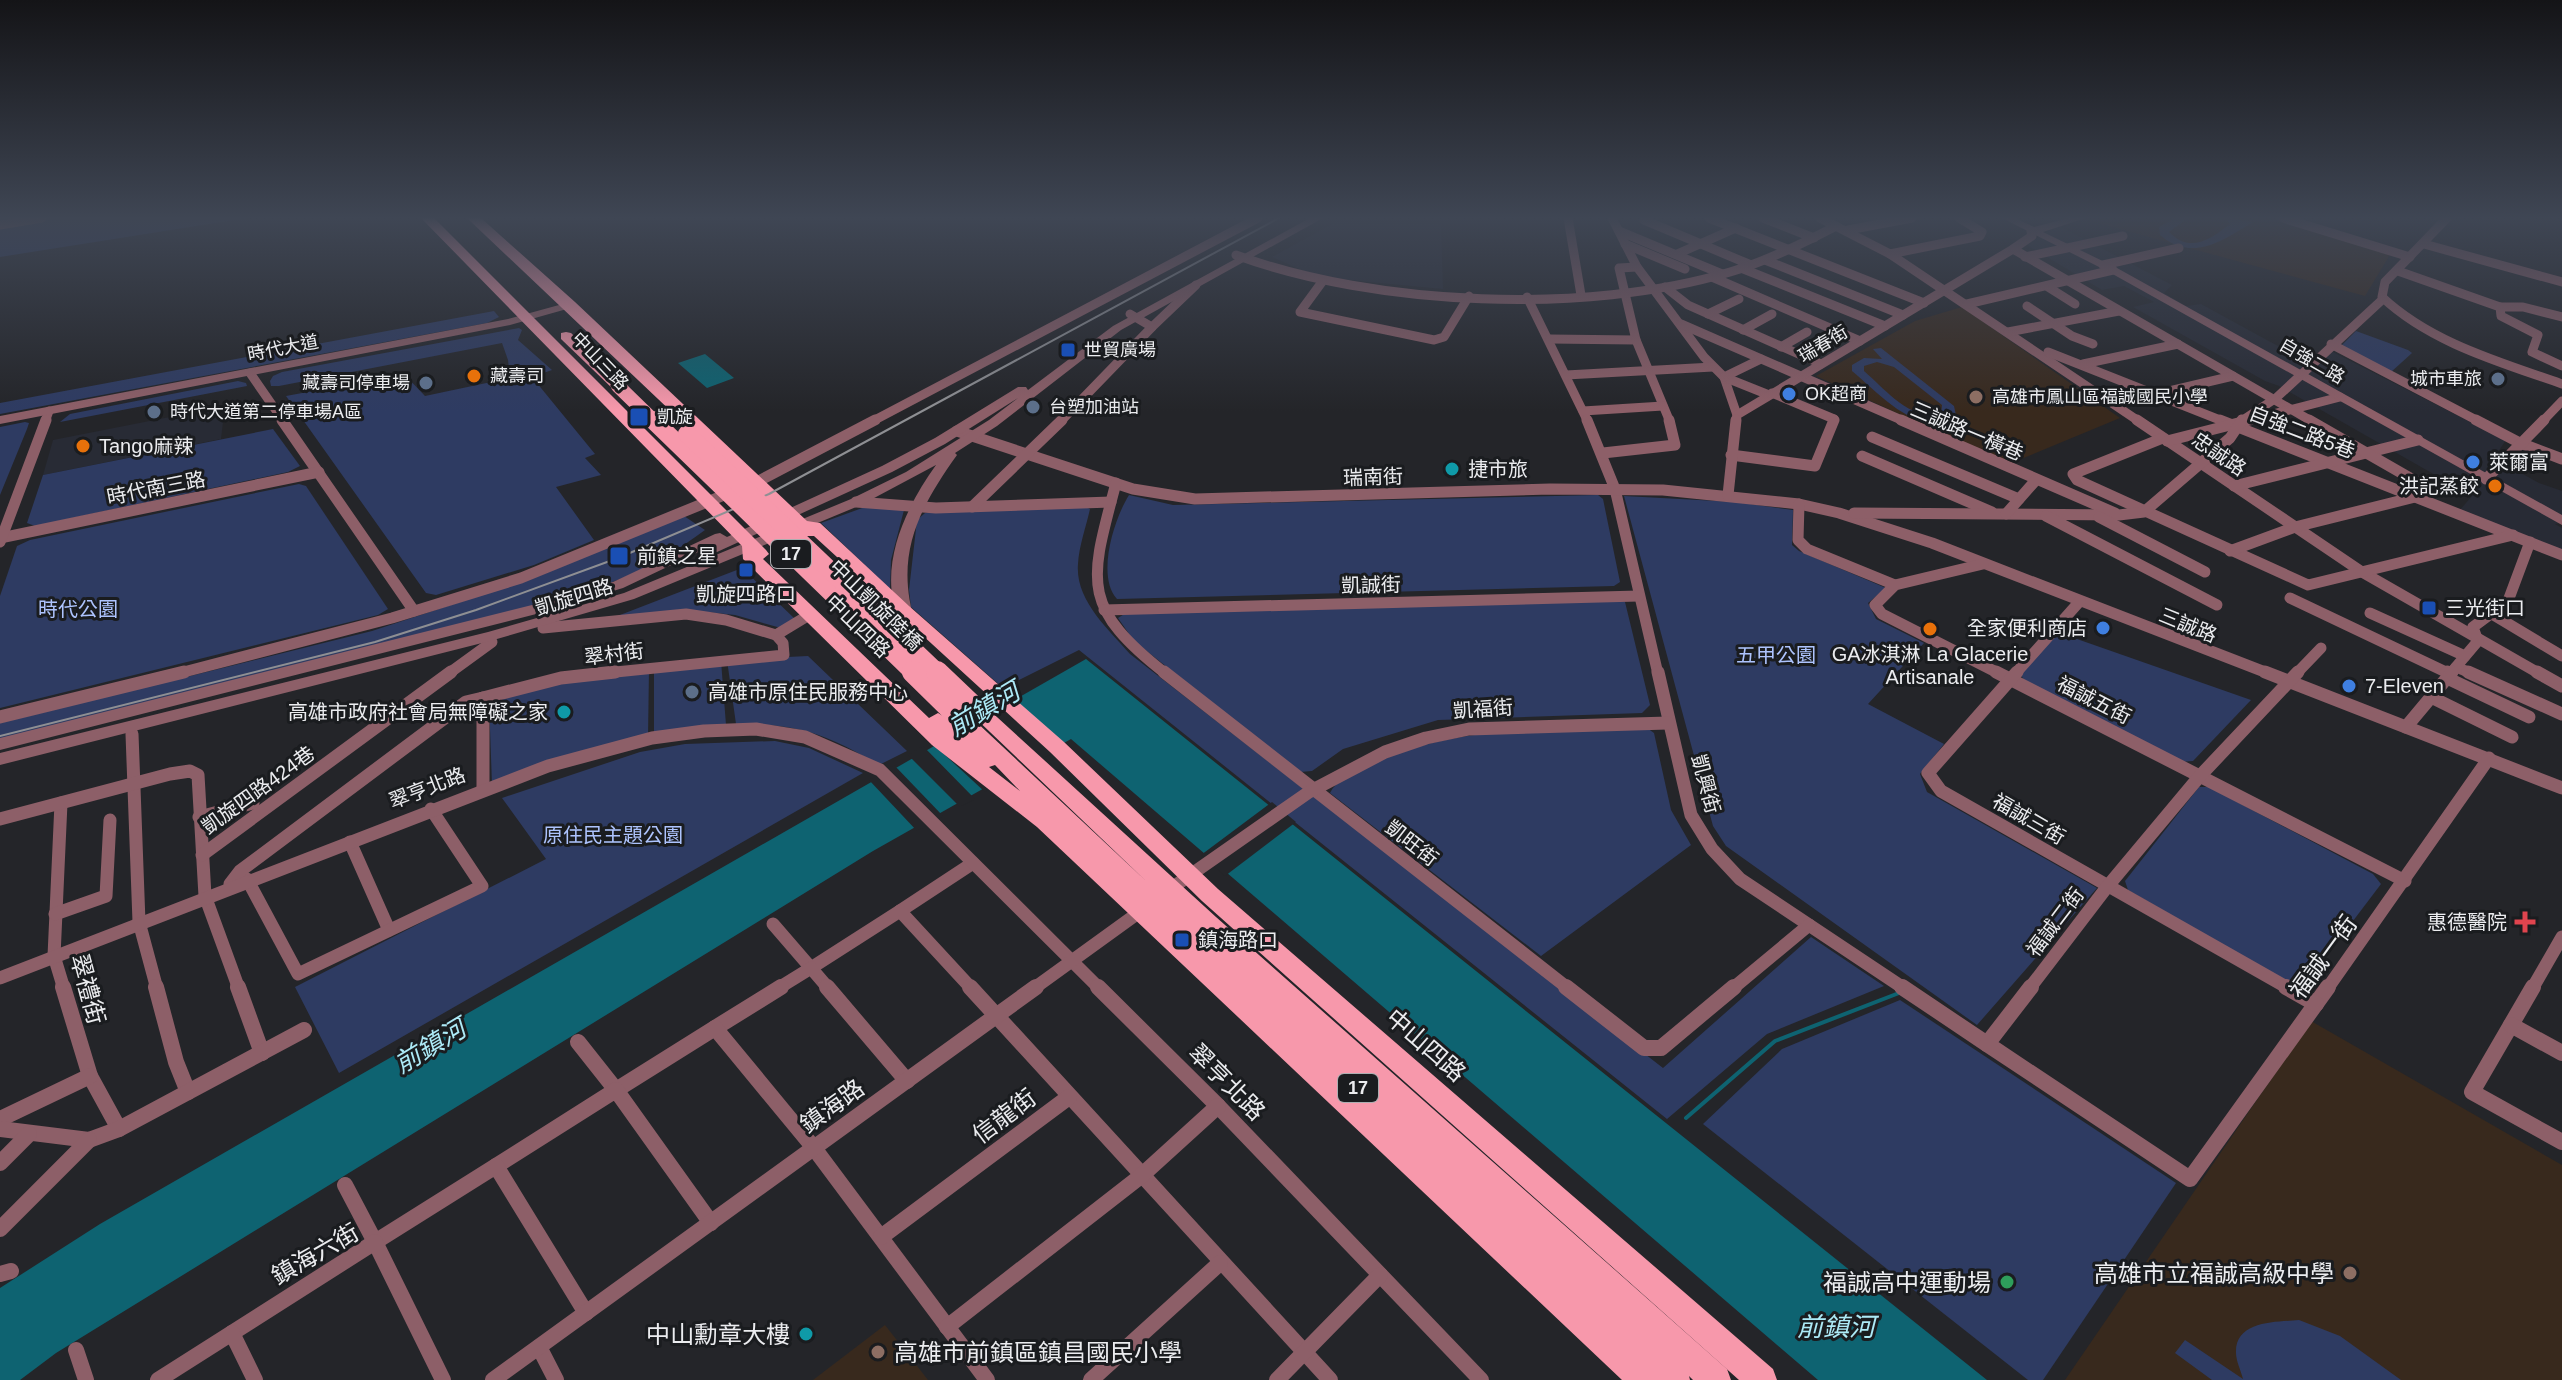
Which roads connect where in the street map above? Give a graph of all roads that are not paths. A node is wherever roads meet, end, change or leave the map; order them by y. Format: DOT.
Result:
graph roads {
  1 [pos="512,282"];
  2 [pos="516,282"];
  3 [pos="521,282"];
  4 [pos="526,282"];
  5 [pos="1136,282"];
  6 [pos="1194,282"];
  7 [pos="1200,282"];
  8 [pos="1322,282"];
  9 [pos="1324,282"];
  10 [pos="1579,282"];
  11 [pos="1623,282"];
  12 [pos="1648,282"];
  13 [pos="1687,282"];
  14 [pos="1724,282"];
  15 [pos="1777,282"];
  16 [pos="1821,282"];
  17 [pos="1872,282"];
  18 [pos="1934,282"];
  19 [pos="1958,282"];
  20 [pos="2063,282"];
  21 [pos="2069,282"];
  22 [pos="2135,282"];
  23 [pos="2385,282"];
  24 [pos="2430,282"];
  25 [pos="1196,285"];
  26 [pos="1665,287"];
  27 [pos="2048,287"];
  28 [pos="1652,288"];
  29 [pos="1946,290"];
  30 [pos="1625,292"];
  31 [pos="1581,295"];
  32 [pos="1469,296"];
  33 [pos="1527,297"];
  34 [pos="1739,299"];
  35 [pos="2383,299"];
  36 [pos="1924,303"];
  37 [pos="1967,304"];
  38 [pos="2075,304"];
  39 [pos="1688,305"];
  40 [pos="2027,306"];
  41 [pos="2500,307"];
  42 [pos="550,311"];
  43 [pos="2119,311"];
  44 [pos="1672,313"];
  45 [pos="1708,314"];
  46 [pos="1772,314"];
  47 [pos="1134,315"];
  48 [pos="1903,315"];
  49 [pos="2562,317"];
  50 [pos="1681,324"];
  51 [pos="2054,324"];
  52 [pos="1885,326"];
  53 [pos="1152,327"];
  54 [pos="1743,330"];
  55 [pos="1807,332"];
  56 [pos="2008,332"];
  57 [pos="1550,339"];
  58 [pos="1636,340"];
  59 [pos="1860,341"];
  60 [pos="1725,343"];
  61 [pos="2028,344"];
  62 [pos="2093,344"];
  63 [pos="2178,344"];
  64 [pos="2331,344"];
  65 [pos="1781,347"];
  66 [pos="1704,357"];
  67 [pos="1761,359"];
  68 [pos="1821,364"];
  69 [pos="2081,364"];
  70 [pos="2562,366"];
  71 [pos="1713,367"];
  72 [pos="1649,369"];
  73 [pos="250,373"];
  74 [pos="2299,374"];
  75 [pos="1566,375"];
  76 [pos="1801,376"];
  77 [pos="2233,376"];
  78 [pos="1724,377"];
  79 [pos="625,383"];
  80 [pos="2562,384"];
  81 [pos="1771,394"];
  82 [pos="2153,394"];
  83 [pos="2340,397"];
  84 [pos="2274,400"];
  85 [pos="2562,401"];
  86 [pos="2114,404"];
  87 [pos="1663,406"];
  88 [pos="49,411"];
  89 [pos="1583,411"];
  90 [pos="2293,411"];
  91 [pos="1737,415"];
  92 [pos="0,420"];
  93 [pos="2235,425"];
  94 [pos="957,431"];
  95 [pos="975,435"];
  96 [pos="1872,437"];
  97 [pos="2165,439"];
  98 [pos="2418,440"];
  99 [pos="2520,443"];
  100 [pos="955,448"];
  101 [pos="1603,453"];
  102 [pos="2366,453"];
  103 [pos="1028,455"];
  104 [pos="1731,455"];
  105 [pos="1862,456"];
  106 [pos="2562,459"];
  107 [pos="2326,461"];
  108 [pos="2201,464"];
  109 [pos="319,472"];
  110 [pos="2486,479"];
  111 [pos="2036,480"];
  112 [pos="759,482"];
  113 [pos="1116,483"];
  114 [pos="2234,486"];
  115 [pos="1615,489"];
  116 [pos="1728,495"];
  117 [pos="2415,495"];
  118 [pos="2019,499"];
  119 [pos="709,501"];
  120 [pos="856,502"];
  121 [pos="1111,502"];
  122 [pos="1799,504"];
  123 [pos="915,507"];
  124 [pos="972,507"];
  125 [pos="2144,512"];
  126 [pos="1839,513"];
  127 [pos="2001,514"];
  128 [pos="2044,514"];
  129 [pos="2097,515"];
  130 [pos="2119,515"];
  131 [pos="795,519"];
  132 [pos="2562,521"];
  133 [pos="2295,527"];
  134 [pos="2513,535"];
  135 [pos="1,539"];
  136 [pos="740,541"];
  137 [pos="2530,542"];
  138 [pos="2230,551"];
  139 [pos="2562,555"];
  140 [pos="1984,563"];
  141 [pos="2205,572"];
  142 [pos="2362,572"];
  143 [pos="1895,585"];
  144 [pos="1639,596"];
  145 [pos="2290,598"];
  146 [pos="2080,601"];
  147 [pos="2217,605"];
  148 [pos="1104,610"];
  149 [pos="414,611"];
  150 [pos="2370,613"];
  151 [pos="2492,614"];
  152 [pos="809,615"];
  153 [pos="905,618"];
  154 [pos="543,628"];
  155 [pos="776,635"];
  156 [pos="2478,641"];
  157 [pos="492,642"];
  158 [pos="2321,648"];
  159 [pos="2465,656"];
  160 [pos="2562,656"];
  161 [pos="2451,673"];
  162 [pos="2010,679"];
  163 [pos="2290,684"];
  164 [pos="2562,686"];
  165 [pos="2431,697"];
  166 [pos="483,698"];
  167 [pos="2562,714"];
  168 [pos="0,717"];
  169 [pos="2529,717"];
  170 [pos="972,719"];
  171 [pos="1668,723"];
  172 [pos="2406,727"];
  173 [pos="132,734"];
  174 [pos="2512,737"];
  175 [pos="0,744"];
  176 [pos="0,750"];
  177 [pos="2489,758"];
  178 [pos="0,759"];
  179 [pos="1024,766"];
  180 [pos="0,768"];
  181 [pos="2199,777"];
  182 [pos="133,783"];
  183 [pos="2562,788"];
  184 [pos="483,790"];
  185 [pos="1313,790"];
  186 [pos="1051,793"];
  187 [pos="61,803"];
  188 [pos="253,803"];
  189 [pos="431,809"];
  190 [pos="199,817"];
  191 [pos="0,819"];
  192 [pos="110,820"];
  193 [pos="350,842"];
  194 [pos="202,855"];
  195 [pos="973,863"];
  196 [pos="247,879"];
  197 [pos="2405,881"];
  198 [pos="228,887"];
  199 [pos="2107,887"];
  200 [pos="1171,889"];
  201 [pos="205,896"];
  202 [pos="900,911"];
  203 [pos="55,914"];
  204 [pos="139,922"];
  205 [pos="773,924"];
  206 [pos="1809,925"];
  207 [pos="389,930"];
  208 [pos="2562,937"];
  209 [pos="54,956"];
  210 [pos="2557,956"];
  211 [pos="1072,963"];
  212 [pos="811,968"];
  213 [pos="0,978"];
  214 [pos="2316,1004"];
  215 [pos="998,1016"];
  216 [pos="2511,1025"];
  217 [pos="715,1028"];
  218 [pos="304,1030"];
  219 [pos="578,1042"];
  220 [pos="1987,1044"];
  221 [pos="262,1053"];
  222 [pos="2562,1053"];
  223 [pos="90,1076"];
  224 [pos="907,1081"];
  225 [pos="616,1090"];
  226 [pos="188,1092"];
  227 [pos="1069,1097"];
  228 [pos="1218,1106"];
  229 [pos="0,1119"];
  230 [pos="0,1129"];
  231 [pos="119,1129"];
  232 [pos="29,1134"];
  233 [pos="89,1140"];
  234 [pos="2562,1142"];
  235 [pos="814,1148"];
  236 [pos="0,1163"];
  237 [pos="496,1166"];
  238 [pos="1141,1176"];
  239 [pos="345,1185"];
  240 [pos="711,1223"];
  241 [pos="0,1229"];
  242 [pos="881,1237"];
  243 [pos="375,1242"];
  244 [pos="1220,1263"];
  245 [pos="1380,1275"];
  246 [pos="586,1313"];
  247 [pos="947,1327"];
  248 [pos="232,1333"];
  249 [pos="539,1347"];
  250 [pos="76,1350"];
  251 [pos="1304,1352"];
  252 [pos="86,1380"];
  253 [pos="158,1380"];
  254 [pos="255,1380"];
  255 [pos="443,1380"];
  256 [pos="493,1380"];
  257 [pos="556,1380"];
  258 [pos="987,1380"];
  259 [pos="1091,1380"];
  260 [pos="1277,1380"];
  261 [pos="1330,1380"];
  262 [pos="1481,1380"];
  263 [pos="1644,1380"];
  264 [pos="1675,1380"];
  265 [pos="1716,1380"];
  266 [pos="1762,1380"];
  1 -- 42 [label="main road, 中山三路 / 17"];
  2 -- 42 [label="main road, 中山三路 / 17"];
  3 -- 42 [label="main road, 中山三路 / 17"];
  4 -- 42 [label="main road, 中山三路 / 17"];
  5 -- 112 [label="street, 凱旋四路"];
  6 -- 47 [label="street, 凱旋四路"];
  7 -- 25 [label="street, 凱旋四路"];
  8 -- 32 [label="street"];
  9 -- 32 [label="street"];
  10 -- 31 [label="street"];
  11 -- 30 [label="street"];
  12 -- 28 [label="street"];
  13 -- 26 [label="street"];
  14 -- 59 [label="street"];
  15 -- 52 [label="street"];
  16 -- 48 [label="street"];
  17 -- 36 [label="street"];
  18 -- 29 [label="street, 忠誠路"];
  19 -- 29 [label="street, 瑞春街"];
  20 -- 27 [label="street"];
  21 -- 43 [label="street"];
  22 -- 74 [label="street, 自強二路"];
  23 -- 35 [label="street"];
  24 -- 41 [label="street"];
  25 -- 47 [label="street, 凱旋四路"];
  25 -- 53 [label="street"];
  26 -- 28 [label="street"];
  26 -- 39 [label="street"];
  27 -- 37 [label="street"];
  27 -- 38 [label="street"];
  28 -- 30 [label="street"];
  28 -- 44 [label="street"];
  29 -- 36 [label="street, 瑞春街"];
  29 -- 37 [label="street, 忠誠路"];
  30 -- 31 [label="street"];
  30 -- 58 [label="street"];
  31 -- 33 [label="street"];
  32 -- 33 [label="street"];
  33 -- 57 [label="street, 凱興街"];
  34 -- 45 [label="street"];
  35 -- 64 [label="street"];
  35 -- 80 [label="street"];
  36 -- 48 [label="street, 瑞春街"];
  37 -- 56 [label="street, 忠誠路"];
  39 -- 44 [label="street"];
  39 -- 45 [label="street"];
  40 -- 51 [label="street"];
  41 -- 49 [label="street"];
  41 -- 70 [label="street"];
  42 -- 73 [label="street, 時代大道"];
  42 -- 79 [label="main road, 中山三路 / 17"];
  42 -- 112 [label="main road, 中山三路 / 17"];
  42 -- 119 [label="main road, 中山三路 / 17"];
  43 -- 51 [label="street"];
  43 -- 63 [label="street"];
  44 -- 50 [label="street"];
  45 -- 54 [label="street"];
  46 -- 54 [label="street"];
  47 -- 53 [label="street"];
  47 -- 94 [label="street, 凱旋四路"];
  47 -- 95 [label="street, 凱旋四路"];
  48 -- 52 [label="street, 瑞春街"];
  50 -- 60 [label="street, 三誠路一橫巷"];
  50 -- 66 [label="street"];
  51 -- 56 [label="street"];
  51 -- 62 [label="street"];
  52 -- 59 [label="street, 瑞春街"];
  53 -- 103 [label="street"];
  54 -- 65 [label="street"];
  55 -- 65 [label="street"];
  56 -- 61 [label="street, 忠誠路"];
  57 -- 58 [label="street"];
  57 -- 75 [label="street, 凱興街"];
  58 -- 72 [label="street"];
  59 -- 68 [label="street, 瑞春街"];
  60 -- 66 [label="street"];
  60 -- 67 [label="street, 三誠路一橫巷"];
  61 -- 69 [label="street, 自強二路5巷"];
  61 -- 86 [label="street, 忠誠路"];
  63 -- 69 [label="street"];
  63 -- 77 [label="street"];
  64 -- 74 [label="street"];
  64 -- 99 [label="street"];
  65 -- 68 [label="street"];
  66 -- 71 [label="street"];
  67 -- 76 [label="street, 三誠路一橫巷"];
  67 -- 78 [label="street"];
  68 -- 76 [label="street, 瑞春街"];
  69 -- 82 [label="street, 自強二路5巷"];
  71 -- 72 [label="street"];
  71 -- 78 [label="street"];
  72 -- 75 [label="street"];
  72 -- 87 [label="street"];
  73 -- 88 [label="street, 時代大道"];
  73 -- 109 [label="street"];
  74 -- 83 [label="street, 自強二路"];
  74 -- 84 [label="street"];
  75 -- 89 [label="street, 凱興街"];
  76 -- 81 [label="street, 瑞春街"];
  76 -- 111 [label="street, 三誠路一橫巷"];
  77 -- 82 [label="street"];
  77 -- 84 [label="street"];
  78 -- 81 [label="street"];
  78 -- 91 [label="street"];
  79 -- 170 [label="main road, 中山凱旋陸橋 / 17, bridge"];
  81 -- 91 [label="street, 瑞春街"];
  81 -- 104 [label="street"];
  82 -- 86 [label="street"];
  82 -- 93 [label="street, 自強二路5巷"];
  83 -- 90 [label="street"];
  83 -- 98 [label="street, 自強二路"];
  84 -- 90 [label="street"];
  84 -- 93 [label="street"];
  85 -- 99 [label="street"];
  86 -- 97 [label="street, 忠誠路"];
  87 -- 89 [label="street"];
  87 -- 101 [label="street"];
  88 -- 92 [label="street, 時代大道"];
  88 -- 135 [label="street"];
  89 -- 101 [label="street, 凱興街"];
  90 -- 93 [label="street"];
  90 -- 102 [label="street"];
  91 -- 104 [label="street"];
  93 -- 97 [label="street"];
  93 -- 107 [label="street, 自強二路5巷"];
  93 -- 108 [label="street"];
  94 -- 95 [label="street, 瑞南街"];
  94 -- 131 [label="street, 凱旋四路"];
  95 -- 100 [label="street, 凱旋四路"];
  95 -- 103 [label="street, 瑞南街"];
  96 -- 118 [label="street"];
  97 -- 108 [label="street, 忠誠路"];
  97 -- 125 [label="street"];
  98 -- 102 [label="street"];
  98 -- 110 [label="street, 自強二路"];
  99 -- 106 [label="street"];
  99 -- 110 [label="street"];
  100 -- 120 [label="street, 凱旋四路"];
  100 -- 123 [label="street"];
  101 -- 115 [label="street, 凱興街"];
  102 -- 107 [label="street"];
  102 -- 117 [label="street"];
  103 -- 113 [label="street, 瑞南街"];
  103 -- 124 [label="street"];
  104 -- 116 [label="street"];
  105 -- 127 [label="street"];
  107 -- 114 [label="street"];
  107 -- 117 [label="street, 自強二路5巷"];
  108 -- 114 [label="street, 忠誠路"];
  108 -- 125 [label="street"];
  109 -- 135 [label="street, 時代南三路"];
  109 -- 149 [label="street"];
  110 -- 132 [label="street, 自強二路"];
  111 -- 118 [label="street"];
  111 -- 130 [label="street, 三誠路一橫巷"];
  112 -- 119 [label="street, 凱旋四路"];
  112 -- 131 [label="main road, 中山四路 / 17"];
  113 -- 115 [label="street, 瑞南街"];
  113 -- 121 [label="street, 凱旺街"];
  114 -- 133 [label="street, 忠誠路"];
  115 -- 116 [label="street, 瑞南街"];
  115 -- 144 [label="street, 凱興街"];
  116 -- 122 [label="street, 瑞南街"];
  117 -- 133 [label="street"];
  117 -- 134 [label="street, 自強二路5巷"];
  118 -- 127 [label="street"];
  119 -- 136 [label="main road, 中山四路 / 17"];
  119 -- 149 [label="street, 凱旋四路"];
  120 -- 123 [label="street"];
  120 -- 131 [label="street, 凱旋四路"];
  121 -- 124 [label="street"];
  121 -- 148 [label="street, 凱旺街"];
  122 -- 126 [label="street, 三誠路"];
  122 -- 143 [label="street"];
  123 -- 124 [label="street"];
  123 -- 153 [label="street"];
  125 -- 130 [label="street"];
  125 -- 138 [label="street"];
  126 -- 127 [label="street"];
  126 -- 140 [label="street, 三誠路"];
  127 -- 128 [label="street"];
  128 -- 129 [label="street"];
  128 -- 147 [label="street"];
  129 -- 130 [label="street"];
  129 -- 141 [label="street"];
  131 -- 136 [label="street, 凱旋四路"];
  131 -- 153 [label="main road, 中山四路 / 17"];
  133 -- 138 [label="street"];
  133 -- 142 [label="street, 忠誠路"];
  134 -- 137 [label="street, 自強二路5巷"];
  134 -- 142 [label="street"];
  136 -- 152 [label="main road, 中山四路 / 17"];
  136 -- 154 [label="street, 凱旋四路"];
  136 -- 170 [label="main road, 中山四路 / 17"];
  136 -- 175 [label="street, 凱旋四路"];
  136 -- 176 [label="street, 凱旋四路"];
  136 -- 178 [label="street, 凱旋四路"];
  137 -- 139 [label="street, 自強二路5巷"];
  137 -- 151 [label="street"];
  138 -- 142 [label="street"];
  140 -- 143 [label="street"];
  140 -- 146 [label="street, 三誠路"];
  142 -- 156 [label="street, 忠誠路"];
  143 -- 162 [label="street, 福誠五街"];
  144 -- 148 [label="street, 凱誠街"];
  144 -- 171 [label="street, 凱興街"];
  145 -- 161 [label="street"];
  146 -- 162 [label="street, 福誠三街"];
  146 -- 163 [label="street, 三誠路"];
  148 -- 185 [label="street, 凱旺街"];
  149 -- 168 [label="street, 凱旋四路"];
  150 -- 159 [label="street"];
  151 -- 156 [label="street"];
  151 -- 160 [label="street"];
  152 -- 155 [label="street"];
  152 -- 170 [label="main road, 中山四路 / 17"];
  153 -- 170 [label="main road, 中山四路 / 17"];
  154 -- 155 [label="street"];
  154 -- 157 [label="street, 凱旋四路"];
  155 -- 166 [label="street, 翠村街"];
  156 -- 159 [label="street"];
  156 -- 164 [label="street, 忠誠路"];
  157 -- 173 [label="street, 凱旋四路"];
  157 -- 194 [label="street, 凱旋四路424巷"];
  158 -- 163 [label="street, 福誠二街"];
  159 -- 161 [label="street"];
  161 -- 165 [label="street"];
  161 -- 167 [label="street"];
  161 -- 169 [label="street"];
  162 -- 181 [label="street, 福誠五街"];
  162 -- 199 [label="street, 福誠三街"];
  163 -- 172 [label="street, 三誠路"];
  163 -- 181 [label="street, 福誠二街"];
  165 -- 172 [label="street"];
  165 -- 174 [label="street"];
  166 -- 184 [label="street"];
  166 -- 198 [label="street"];
  170 -- 179 [label="main road, 17"];
  170 -- 179 [label="main road, 17"];
  170 -- 179 [label="main road, 17"];
  171 -- 185 [label="street, 凱福街"];
  171 -- 206 [label="street, 凱興街"];
  172 -- 177 [label="street, 三誠路"];
  173 -- 180 [label="street, 凱旋四路"];
  173 -- 182 [label="street"];
  177 -- 183 [label="street, 三誠路"];
  177 -- 197 [label="street, 福誠一街"];
  179 -- 186 [label="main road, 中山四路 / 17"];
  179 -- 186 [label="main road, 中山四路 / 17"];
  179 -- 200 [label="main road, 中山四路 / 17"];
  179 -- 200 [label="main road, 中山四路 / 17"];
  181 -- 197 [label="street, 福誠五街"];
  181 -- 199 [label="street, 福誠二街"];
  182 -- 187 [label="street"];
  182 -- 190 [label="street"];
  182 -- 204 [label="street"];
  184 -- 189 [label="street, 翠亨北路"];
  184 -- 195 [label="street, 翠亨北路"];
  185 -- 200 [label="street, 凱福街"];
  185 -- 206 [label="street, 凱旺街"];
  186 -- 200 [label="main road, 中山四路 / 17"];
  187 -- 191 [label="street"];
  187 -- 203 [label="street, 翠禮街"];
  188 -- 190 [label="street"];
  189 -- 193 [label="street, 翠亨北路"];
  189 -- 207 [label="street"];
  190 -- 194 [label="street"];
  192 -- 203 [label="street"];
  193 -- 196 [label="street, 翠亨北路"];
  193 -- 207 [label="street"];
  194 -- 201 [label="street"];
  195 -- 202 [label="street"];
  195 -- 211 [label="street, 翠亨北路"];
  196 -- 198 [label="street, 翠亨北路"];
  196 -- 207 [label="street"];
  197 -- 214 [label="street, 福誠一街"];
  198 -- 201 [label="street, 翠亨北路"];
  199 -- 214 [label="street, 福誠三街"];
  199 -- 220 [label="street, 福誠二街"];
  200 -- 211 [label="street, 鎮海路"];
  200 -- 263 [label="main road, 中山四路 / 17"];
  200 -- 264 [label="main road, 中山四路 / 17"];
  200 -- 265 [label="main road, 中山四路 / 17"];
  200 -- 266 [label="main road, 中山四路 / 17"];
  201 -- 204 [label="street, 翠亨北路"];
  201 -- 221 [label="street"];
  202 -- 212 [label="street"];
  202 -- 215 [label="street, 信龍街"];
  203 -- 209 [label="street, 翠禮街"];
  204 -- 209 [label="street, 翠亨北路"];
  204 -- 226 [label="street"];
  205 -- 212 [label="street"];
  206 -- 220 [label="street, 凱興街"];
  208 -- 210 [label="street"];
  209 -- 213 [label="street, 翠亨北路"];
  209 -- 223 [label="street, 翠禮街"];
  210 -- 216 [label="street"];
  211 -- 215 [label="street, 鎮海路"];
  211 -- 228 [label="street, 翠亨北路"];
  212 -- 217 [label="street"];
  212 -- 224 [label="street"];
  214 -- 220 [label="street, 福誠一街"];
  215 -- 224 [label="street, 鎮海路"];
  215 -- 227 [label="street, 信龍街"];
  216 -- 222 [label="street"];
  216 -- 234 [label="street"];
  217 -- 225 [label="street"];
  217 -- 235 [label="street"];
  218 -- 221 [label="street"];
  219 -- 225 [label="street"];
  221 -- 226 [label="street"];
  223 -- 229 [label="street"];
  223 -- 231 [label="street, 翠禮街"];
  224 -- 235 [label="street, 鎮海路"];
  225 -- 237 [label="street"];
  225 -- 240 [label="street"];
  226 -- 231 [label="street"];
  227 -- 238 [label="street"];
  227 -- 242 [label="street, 信龍街"];
  228 -- 238 [label="street"];
  228 -- 245 [label="street, 翠亨北路"];
  230 -- 232 [label="street"];
  231 -- 233 [label="street"];
  232 -- 233 [label="street"];
  232 -- 236 [label="street"];
  233 -- 241 [label="street"];
  235 -- 240 [label="street, 鎮海路"];
  235 -- 242 [label="street"];
  237 -- 243 [label="street"];
  237 -- 246 [label="street"];
  238 -- 244 [label="street"];
  238 -- 247 [label="street"];
  239 -- 243 [label="street"];
  240 -- 246 [label="street, 鎮海路"];
  242 -- 247 [label="street"];
  243 -- 248 [label="street, 鎮海六街"];
  243 -- 255 [label="street, 鎮海六街"];
  244 -- 251 [label="street"];
  244 -- 259 [label="street"];
  245 -- 251 [label="street"];
  245 -- 262 [label="street, 翠亨北路"];
  246 -- 249 [label="street, 鎮海路"];
  247 -- 258 [label="street"];
  248 -- 253 [label="street, 鎮海六街"];
  248 -- 254 [label="street"];
  249 -- 256 [label="street, 鎮海路"];
  249 -- 257 [label="street"];
  250 -- 252 [label="street"];
  251 -- 260 [label="street"];
  251 -- 261 [label="street"];
}
